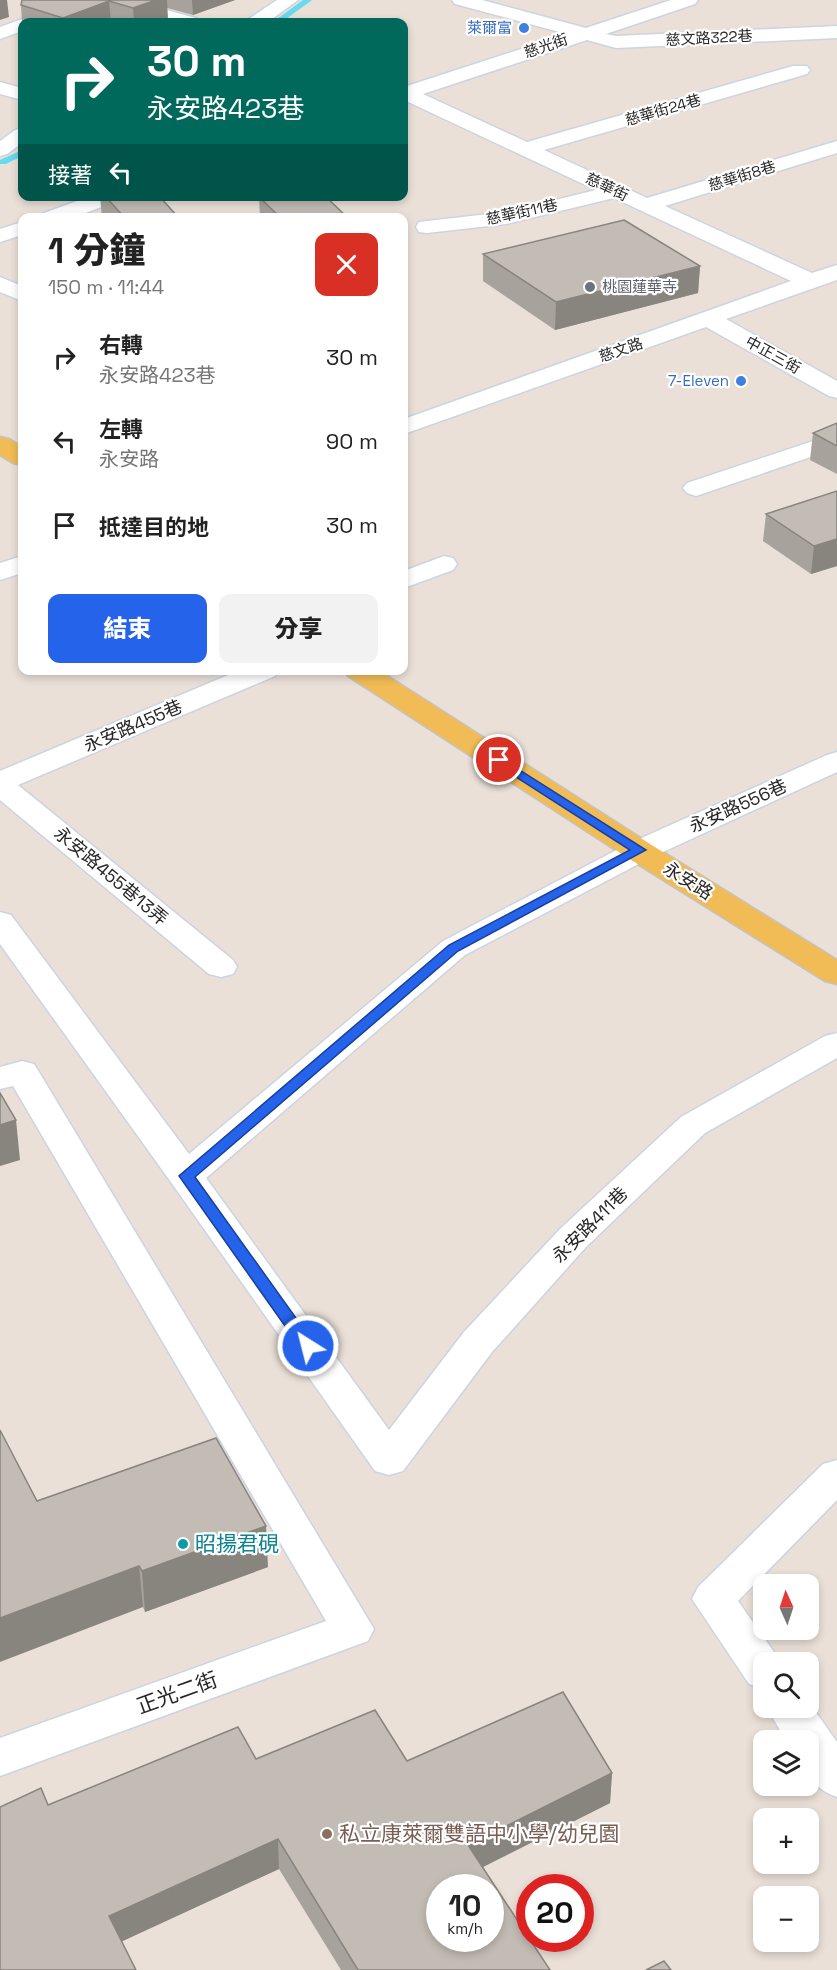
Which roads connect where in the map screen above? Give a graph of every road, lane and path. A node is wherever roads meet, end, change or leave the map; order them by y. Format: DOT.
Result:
graph roads {
  1 [pos="108,0"];
  2 [pos="289,0"];
  3 [pos="461,0"];
  4 [pos="689,0"];
  5 [pos="175,18"];
  6 [pos="262,18"];
  7 [pos="18,26"];
  8 [pos="837,32"];
  9 [pos="0,33"];
  10 [pos="581,34"];
  11 [pos="800,70"];
  12 [pos="0,88"];
  13 [pos="18,93"];
  14 [pos="408,93"];
  15 [pos="408,96"];
  16 [pos="18,137"];
  17 [pos="837,147"];
  18 [pos="525,149"];
  19 [pos="0,150"];
  20 [pos="616,191"];
  21 [pos="98,201"];
  22 [pos="646,205"];
  23 [pos="66,213"];
  24 [pos="427,227"];
  25 [pos="18,229"];
  26 [pos="0,236"];
  27 [pos="837,272"];
  28 [pos="810,281"];
  29 [pos="0,284"];
  30 [pos="18,292"];
  31 [pos="709,319"];
  32 [pos="837,391"];
  33 [pos="408,426"];
  34 [pos="837,440"];
  35 [pos="0,444"];
  36 [pos="18,455"];
  37 [pos="696,488"];
  38 [pos="444,564"];
  39 [pos="18,565"];
  40 [pos="0,572"];
  41 [pos="408,578"];
  42 [pos="253,675"];
  43 [pos="366,675"];
  44 [pos="837,761"];
  45 [pos="0,783"];
  46 [pos="639,850"];
  47 [pos="0,922"];
  48 [pos="221,967"];
  49 [pos="837,974"];
  50 [pos="837,1044"];
  51 [pos="11,1075"];
  52 [pos="186,1176"];
  53 [pos="837,1475"];
  54 [pos="753,1656"];
  55 [pos="796,1718"];
  56 [pos="0,1757"];
  57 [pos="837,1778"];
  1 -- 5 [label="street"];
  2 -- 6 [label="street"];
  3 -- 10 [label="street, 慈文路322巷"];
  4 -- 10 [label="street, 慈光街"];
  7 -- 9 [label="street"];
  8 -- 10 [label="street, 慈文路322巷"];
  10 -- 14 [label="street, 慈光街"];
  11 -- 18 [label="street, 慈華街24巷"];
  12 -- 13 [label="street"];
  15 -- 18 [label="street, 慈華街"];
  16 -- 19 [label="street"];
  17 -- 22 [label="street, 慈華街8巷"];
  18 -- 20 [label="street, 慈華街"];
  20 -- 22 [label="street, 慈華街"];
  20 -- 24 [label="street, 慈華街11巷"];
  21 -- 23 [label="street"];
  22 -- 28 [label="street, 慈華街"];
  25 -- 26 [label="street"];
  27 -- 28 [label="street, 慈文路"];
  28 -- 31 [label="street, 慈文路"];
  29 -- 30 [label="street"];
  31 -- 32 [label="street, 中正三街"];
  31 -- 33 [label="street, 慈文路"];
  34 -- 37 [label="street"];
  35 -- 36 [label="main road"];
  38 -- 41 [label="street"];
  39 -- 40 [label="street"];
  42 -- 45 [label="street, 永安路455巷"];
  43 -- 46 [label="main road, 永安路"];
  44 -- 46 [label="street, 永安路556巷"];
  45 -- 48 [label="street, 永安路455巷13弄"];
  46 -- 49 [label="main road, 永安路"];
  46 -- 52 [label="street, 永安路556巷"];
  47 -- 52 [label="street"];
  50 -- 52 [label="street, 永安路411巷"];
  51 -- 56 [label="street, 正光二街"];
  53 -- 54 [label="street"];
  55 -- 57 [label="street"];
}
